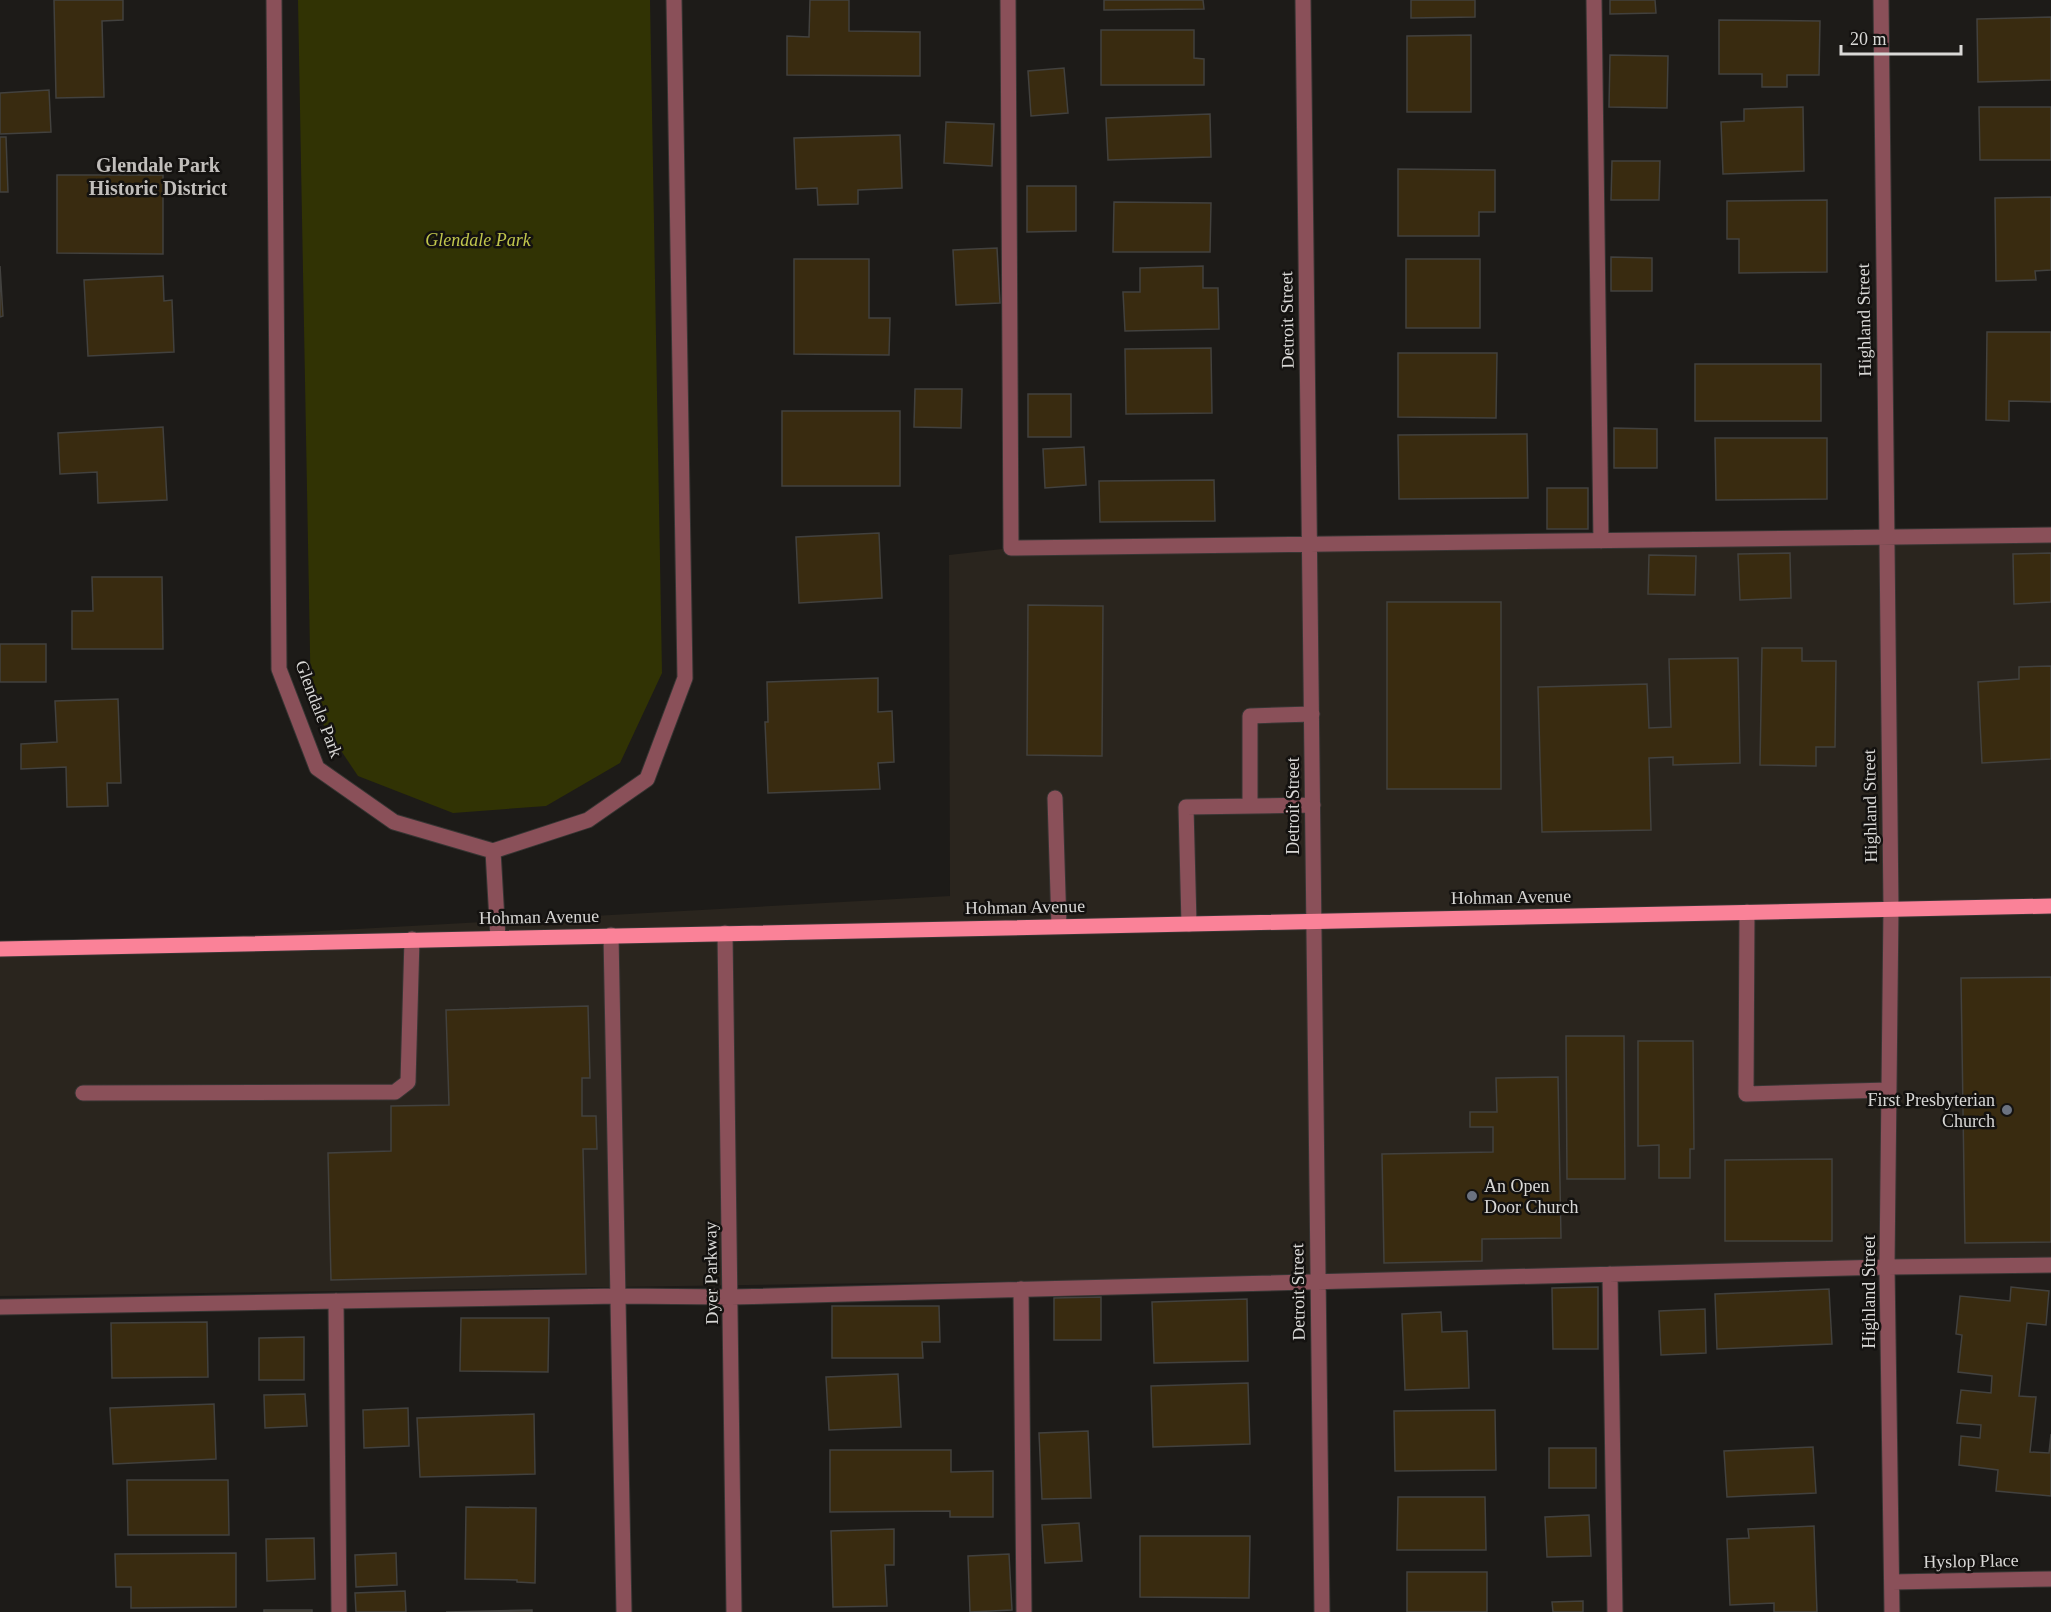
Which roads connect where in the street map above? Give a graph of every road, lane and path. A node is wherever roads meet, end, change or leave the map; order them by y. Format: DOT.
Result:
graph roads {
  1 [pos="274,0"];
  2 [pos="674,0"];
  3 [pos="1008,0"];
  4 [pos="1303,0"];
  5 [pos="1594,0"];
  6 [pos="1881,0"];
  7 [pos="2051,535"];
  8 [pos="1886,537"];
  9 [pos="1601,541"];
  10 [pos="1309,544"];
  11 [pos="1312,714"];
  12 [pos="1055,798"];
  13 [pos="1312,805"];
  14 [pos="1250,806"];
  15 [pos="493,851"];
  16 [pos="2051,906"];
  17 [pos="1891,909"];
  18 [pos="1747,912"];
  19 [pos="1312,921"];
  20 [pos="1189,924"];
  21 [pos="1059,926"];
  22 [pos="725,933"];
  23 [pos="611,935"];
  24 [pos="498,938"];
  25 [pos="412,939"];
  26 [pos="0,949"];
  27 [pos="1889,1090"];
  28 [pos="83,1093"];
  29 [pos="2051,1265"];
  30 [pos="1887,1267"];
  31 [pos="1610,1274"];
  32 [pos="1317,1282"];
  33 [pos="1021,1289"];
  34 [pos="618,1296"];
  35 [pos="731,1297"];
  36 [pos="336,1301"];
  37 [pos="0,1307"];
  38 [pos="2051,1579"];
  39 [pos="1892,1582"];
  40 [pos="339,1612"];
  41 [pos="624,1612"];
  42 [pos="734,1612"];
  43 [pos="1024,1612"];
  44 [pos="1322,1612"];
  45 [pos="1615,1612"];
  46 [pos="1892,1612"];
  1 -- 15 [label="street, Glendale Park"];
  2 -- 15 [label="street"];
  3 -- 10 [label="street"];
  4 -- 10 [label="street, Detroit Street"];
  5 -- 9 [label="street"];
  6 -- 8 [label="street, Highland Street"];
  7 -- 8 [label="street"];
  8 -- 9 [label="street"];
  8 -- 17 [label="street, Highland Street"];
  9 -- 10 [label="street"];
  10 -- 11 [label="street, Detroit Street"];
  11 -- 13 [label="street, Detroit Street"];
  11 -- 14 [label="street"];
  12 -- 21 [label="street"];
  13 -- 14 [label="street"];
  13 -- 19 [label="street, Detroit Street"];
  14 -- 20 [label="street"];
  15 -- 24 [label="street"];
  16 -- 17 [label="main road, Hohman Avenue"];
  17 -- 18 [label="main road, Hohman Avenue"];
  17 -- 27 [label="street, Highland Street"];
  18 -- 19 [label="main road, Hohman Avenue"];
  18 -- 27 [label="street"];
  19 -- 20 [label="main road, Hohman Avenue"];
  19 -- 32 [label="street, Detroit Street"];
  20 -- 21 [label="main road, Hohman Avenue"];
  21 -- 22 [label="main road, Hohman Avenue"];
  22 -- 23 [label="main road, Hohman Avenue"];
  22 -- 35 [label="street, Dyer Parkway"];
  23 -- 24 [label="main road, Hohman Avenue"];
  23 -- 34 [label="street"];
  24 -- 25 [label="main road, Hohman Avenue"];
  25 -- 26 [label="main road, Hohman Avenue"];
  25 -- 28 [label="street"];
  27 -- 30 [label="street, Highland Street"];
  29 -- 30 [label="street"];
  30 -- 31 [label="street"];
  30 -- 39 [label="street, Highland Street"];
  31 -- 32 [label="street"];
  31 -- 45 [label="street"];
  32 -- 33 [label="street"];
  32 -- 44 [label="street, Detroit Street"];
  33 -- 35 [label="street"];
  33 -- 43 [label="street"];
  34 -- 35 [label="street"];
  34 -- 36 [label="street"];
  34 -- 41 [label="street"];
  35 -- 42 [label="street, Dyer Parkway"];
  36 -- 37 [label="street"];
  36 -- 40 [label="street"];
  38 -- 39 [label="street, Hyslop Place"];
  39 -- 46 [label="street, Highland Street"];
}
